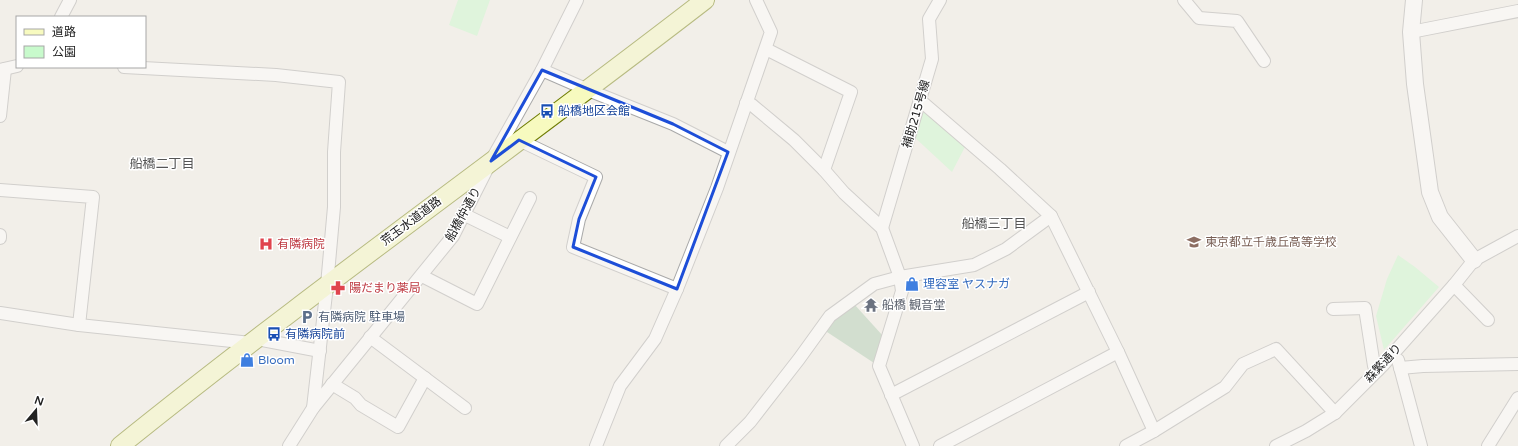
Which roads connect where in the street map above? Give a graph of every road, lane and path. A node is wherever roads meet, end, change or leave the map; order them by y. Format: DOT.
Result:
graph roads {
  1 [pos="70,0"];
  2 [pos="577,0"];
  3 [pos="706,0"];
  4 [pos="756,0"];
  5 [pos="940,0"];
  6 [pos="1184,0"];
  7 [pos="1414,0"];
  8 [pos="1518,11"];
  9 [pos="62,16"];
  10 [pos="1411,32"];
  11 [pos="766,49"];
  12 [pos="1264,61"];
  13 [pos="7,68"];
  14 [pos="143,68"];
  15 [pos="542,70"];
  16 [pos="588,90"];
  17 [pos="920,102"];
  18 [pos="746,103"];
  19 [pos="0,116"];
  20 [pos="519,140"];
  21 [pos="728,152"];
  22 [pos="491,161"];
  23 [pos="824,170"];
  24 [pos="0,190"];
  25 [pos="530,198"];
  26 [pos="465,215"];
  27 [pos="1051,216"];
  28 [pos="882,228"];
  29 [pos="1518,236"];
  30 [pos="510,237"];
  31 [pos="1474,260"];
  32 [pos="422,276"];
  33 [pos="900,277"];
  34 [pos="328,285"];
  35 [pos="1454,285"];
  36 [pos="677,289"];
  37 [pos="1089,292"];
  38 [pos="1333,309"];
  39 [pos="0,314"];
  40 [pos="1488,320"];
  41 [pos="79,325"];
  42 [pos="370,337"];
  43 [pos="254,341"];
  44 [pos="320,350"];
  45 [pos="1118,352"];
  46 [pos="1393,353"];
  47 [pos="1518,364"];
  48 [pos="1400,368"];
  49 [pos="1378,370"];
  50 [pos="425,378"];
  51 [pos="332,384"];
  52 [pos="891,395"];
  53 [pos="1518,398"];
  54 [pos="313,408"];
  55 [pos="465,408"];
  56 [pos="1335,413"];
  57 [pos="1154,431"];
  58 [pos="120,446"];
  59 [pos="289,446"];
  60 [pos="596,446"];
  61 [pos="726,446"];
  62 [pos="913,446"];
  63 [pos="940,446"];
  64 [pos="1126,446"];
  65 [pos="1276,446"];
  66 [pos="1421,446"];
  67 [pos="1488,446"];
  1 -- 9 [label="street"];
  2 -- 15 [label="street, 船橋仲通り"];
  3 -- 16 [label="main road, 荒玉水道道路"];
  4 -- 11 [label="street"];
  5 -- 17 [label="street, 補助215号線"];
  6 -- 12 [label="street"];
  7 -- 10 [label="street"];
  8 -- 10 [label="street"];
  10 -- 31 [label="street"];
  11 -- 18 [label="street"];
  11 -- 23 [label="street"];
  13 -- 19 [label="street"];
  14 -- 34 [label="street"];
  15 -- 16 [label="street"];
  15 -- 22 [label="street, 船橋仲通り"];
  16 -- 20 [label="main road, 荒玉水道道路"];
  16 -- 21 [label="street"];
  17 -- 27 [label="street"];
  17 -- 28 [label="street, 補助215号線"];
  18 -- 21 [label="street"];
  18 -- 23 [label="street"];
  20 -- 22 [label="main road, 荒玉水道道路"];
  20 -- 36 [label="street"];
  21 -- 36 [label="street"];
  22 -- 26 [label="street, 船橋仲通り"];
  22 -- 34 [label="main road, 荒玉水道道路"];
  23 -- 28 [label="street"];
  24 -- 41 [label="street"];
  25 -- 30 [label="street"];
  26 -- 30 [label="street"];
  26 -- 32 [label="street, 船橋仲通り"];
  27 -- 33 [label="street"];
  27 -- 37 [label="street"];
  28 -- 33 [label="street"];
  29 -- 31 [label="street"];
  30 -- 32 [label="street"];
  31 -- 35 [label="street, 森繁通り"];
  32 -- 42 [label="street, 船橋仲通り"];
  33 -- 52 [label="street"];
  33 -- 61 [label="street"];
  34 -- 43 [label="main road, 荒玉水道道路"];
  34 -- 44 [label="street"];
  35 -- 40 [label="street"];
  35 -- 46 [label="street, 森繁通り"];
  36 -- 60 [label="street"];
  37 -- 45 [label="street"];
  37 -- 52 [label="street"];
  38 -- 49 [label="street"];
  39 -- 41 [label="street"];
  41 -- 43 [label="street"];
  42 -- 50 [label="street"];
  42 -- 51 [label="street, 船橋仲通り"];
  43 -- 44 [label="street"];
  43 -- 58 [label="main road, 荒玉水道道路"];
  44 -- 54 [label="street"];
  45 -- 57 [label="street"];
  45 -- 63 [label="street"];
  46 -- 48 [label="street"];
  46 -- 49 [label="street, 森繁通り"];
  47 -- 48 [label="street"];
  48 -- 66 [label="street"];
  49 -- 56 [label="street, 森繁通り"];
  50 -- 51 [label="street"];
  50 -- 55 [label="street"];
  51 -- 54 [label="street, 船橋仲通り"];
  52 -- 62 [label="street"];
  53 -- 67 [label="street"];
  54 -- 59 [label="street, 船橋仲通り"];
  56 -- 57 [label="street"];
  56 -- 65 [label="street, 森繁通り"];
  57 -- 64 [label="street"];
}
